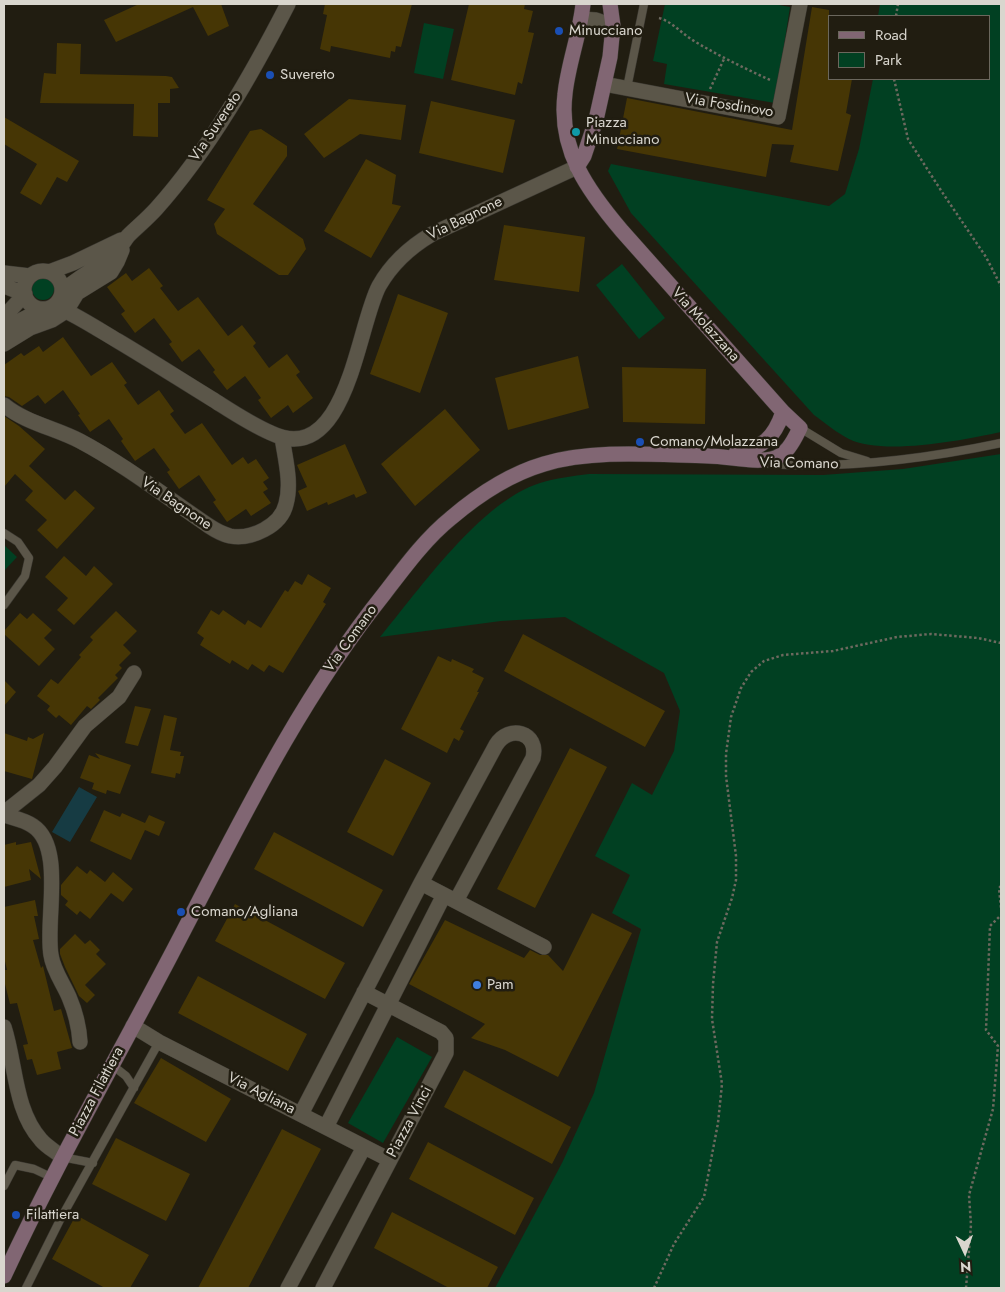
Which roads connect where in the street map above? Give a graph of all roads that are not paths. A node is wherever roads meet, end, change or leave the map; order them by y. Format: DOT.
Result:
graph roads {
  1 [pos="288,4"];
  2 [pos="610,4"];
  3 [pos="644,4"];
  4 [pos="800,4"];
  5 [pos="582,11"];
  6 [pos="613,26"];
  7 [pos="604,84"];
  8 [pos="626,88"];
  9 [pos="577,168"];
  10 [pos="127,237"];
  11 [pos="49,272"];
  12 [pos="4,274"];
  13 [pos="30,276"];
  14 [pos="4,286"];
  15 [pos="62,292"];
  16 [pos="25,294"];
  17 [pos="43,308"];
  18 [pos="66,311"];
  19 [pos="4,317"];
  20 [pos="4,329"];
  21 [pos="4,344"];
  22 [pos="4,405"];
  23 [pos="783,412"];
  24 [pos="800,428"];
  25 [pos="282,437"];
  26 [pos="1001,443"];
  27 [pos="827,445"];
  28 [pos="723,456"];
  29 [pos="876,462"];
  30 [pos="4,533"];
  31 [pos="4,605"];
  32 [pos="134,672"];
  33 [pos="4,814"];
  34 [pos="421,883"];
  35 [pos="450,898"];
  36 [pos="544,947"];
  37 [pos="364,992"];
  38 [pos="389,1004"];
  39 [pos="133,1026"];
  40 [pos="4,1027"];
  41 [pos="80,1042"];
  42 [pos="159,1042"];
  43 [pos="112,1065"];
  44 [pos="134,1088"];
  45 [pos="301,1114"];
  46 [pos="326,1127"];
  47 [pos="364,1147"];
  48 [pos="62,1157"];
  49 [pos="390,1160"];
  50 [pos="93,1163"];
  51 [pos="51,1177"];
  52 [pos="4,1186"];
  53 [pos="4,1276"];
  54 [pos="26,1288"];
  55 [pos="288,1288"];
  56 [pos="323,1288"];
  1 -- 10 [label="street, Via Suvereto"];
  2 -- 6 [label="street"];
  3 -- 8 [label="lane"];
  4 -- 8 [label="street, Via Fosdinovo"];
  5 -- 6 [label="street"];
  5 -- 9 [label="street"];
  6 -- 7 [label="street"];
  7 -- 8 [label="street"];
  7 -- 9 [label="street"];
  9 -- 23 [label="street, Via Molazzana"];
  9 -- 25 [label="street, Via Bagnone"];
  10 -- 11 [label="street, Via Suvereto"];
  10 -- 15 [label="street, Via Suvereto"];
  10 -- 18 [label="street"];
  11 -- 13 [label="street"];
  11 -- 15 [label="street"];
  12 -- 13 [label="street"];
  13 -- 16 [label="street"];
  14 -- 16 [label="street"];
  15 -- 17 [label="street"];
  16 -- 17 [label="street"];
  16 -- 19 [label="street"];
  17 -- 20 [label="street"];
  18 -- 21 [label="street"];
  18 -- 25 [label="street, Via Bagnone"];
  22 -- 25 [label="street, Via Bagnone"];
  23 -- 24 [label="street, Via Molazzana"];
  23 -- 28 [label="street"];
  24 -- 27 [label="lane, Via Molazzana"];
  24 -- 28 [label="street, Via Comano"];
  26 -- 29 [label="lane, Via Comano"];
  27 -- 29 [label="lane, Via Comano"];
  28 -- 29 [label="lane, Via Comano"];
  28 -- 39 [label="street, Via Comano"];
  30 -- 31 [label="lane"];
  32 -- 33 [label="street"];
  33 -- 41 [label="street"];
  34 -- 35 [label="street"];
  34 -- 35 [label="street"];
  34 -- 37 [label="street"];
  35 -- 36 [label="street"];
  35 -- 38 [label="street"];
  37 -- 38 [label="street, Piazza Vinci"];
  37 -- 45 [label="street"];
  38 -- 46 [label="street"];
  38 -- 49 [label="street, Piazza Vinci"];
  39 -- 42 [label="street, Via Agliana"];
  39 -- 43 [label="street, Piazza Filattiera"];
  40 -- 48 [label="street"];
  42 -- 44 [label="lane, Piazza Filattiera"];
  42 -- 45 [label="street, Via Agliana"];
  43 -- 44 [label="lane"];
  43 -- 48 [label="street, Piazza Filattiera"];
  44 -- 50 [label="lane, Piazza Filattiera"];
  45 -- 46 [label="street, Via Agliana"];
  46 -- 47 [label="street, Via Agliana"];
  47 -- 49 [label="street, Via Agliana"];
  47 -- 55 [label="street, Piazza Vinci"];
  48 -- 50 [label="lane, Piazza Filattiera"];
  48 -- 51 [label="street, Piazza Filattiera"];
  49 -- 56 [label="street, Piazza Vinci"];
  50 -- 54 [label="lane, Piazza Filattiera"];
  51 -- 52 [label="lane"];
  51 -- 53 [label="street, Piazza Filattiera"];
}
